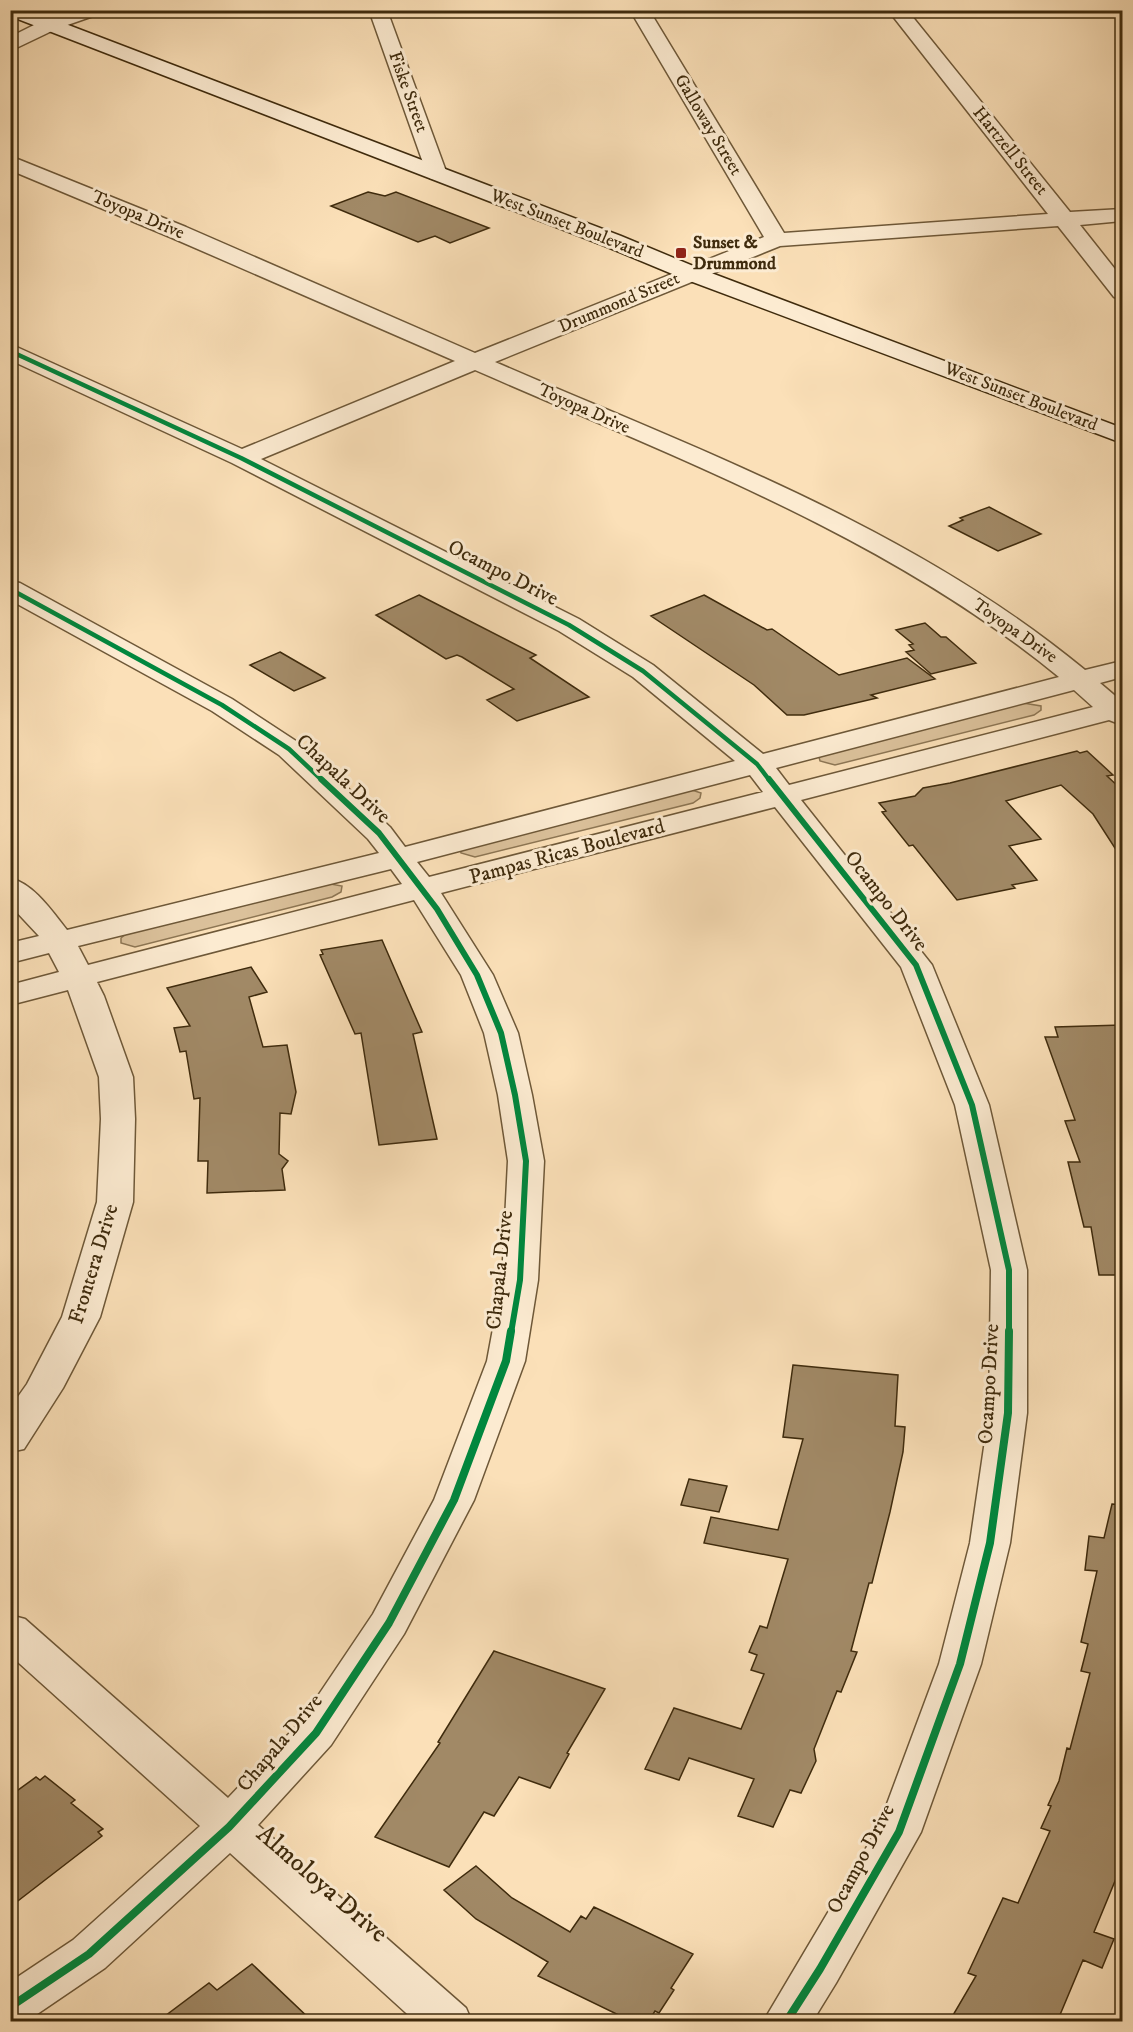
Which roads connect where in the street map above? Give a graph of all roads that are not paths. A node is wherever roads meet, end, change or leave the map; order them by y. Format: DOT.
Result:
graph roads {
  1 [pos="11,10"];
  2 [pos="92,10"];
  3 [pos="378,10"];
  4 [pos="639,10"];
  5 [pos="897,10"];
  6 [pos="49,25"];
  7 [pos="10,45"];
  8 [pos="10,162"];
  9 [pos="437,174"];
  10 [pos="1122,215"];
  11 [pos="1064,220"];
  12 [pos="777,240"];
  13 [pos="690,273"];
  14 [pos="1122,292"];
  15 [pos="10,351"];
  16 [pos="478,362"];
  17 [pos="1122,436"];
  18 [pos="241,458"];
  19 [pos="10,589"];
  20 [pos="1122,669"];
  21 [pos="1082,680"];
  22 [pos="1120,712"];
  23 [pos="757,764"];
  24 [pos="782,796"];
  25 [pos="398,858"];
  26 [pos="10,887"];
  27 [pos="422,890"];
  28 [pos="60,941"];
  29 [pos="10,953"];
  30 [pos="79,979"];
  31 [pos="10,995"];
  32 [pos="10,1439"];
  33 [pos="10,1630"];
  34 [pos="229,1827"];
  35 [pos="10,2007"];
  36 [pos="449,2022"];
  37 [pos="786,2022"];
  1 -- 6 [label="street, West Sunset Boulevard"];
  2 -- 6 [label="street"];
  3 -- 9 [label="street, Fiske Street"];
  4 -- 12 [label="street, Galloway Street"];
  5 -- 11 [label="street, Hartzell Street"];
  6 -- 7 [label="street"];
  6 -- 9 [label="street, West Sunset Boulevard"];
  8 -- 16 [label="street, Toyopa Drive"];
  9 -- 13 [label="street, West Sunset Boulevard"];
  10 -- 11 [label="street, Drummond Street"];
  11 -- 12 [label="street, Drummond Street"];
  11 -- 14 [label="street, Hartzell Street"];
  12 -- 13 [label="street, Drummond Street"];
  13 -- 16 [label="street, Drummond Street"];
  13 -- 17 [label="street, West Sunset Boulevard"];
  15 -- 18 [label="street, Ocampo Drive"];
  16 -- 18 [label="street, Drummond Street"];
  16 -- 21 [label="street, Toyopa Drive"];
  18 -- 23 [label="street, Ocampo Drive"];
  19 -- 25 [label="street, Chapala Drive"];
  20 -- 21 [label="street, Pampas Ricas Boulevard"];
  21 -- 22 [label="street, Toyopa Drive"];
  21 -- 23 [label="street, Pampas Ricas Boulevard"];
  22 -- 24 [label="street, Pampas Ricas Boulevard"];
  23 -- 24 [label="street, Ocampo Drive"];
  23 -- 25 [label="street, Pampas Ricas Boulevard"];
  24 -- 27 [label="street, Pampas Ricas Boulevard"];
  24 -- 37 [label="street, Ocampo Drive"];
  25 -- 27 [label="street, Chapala Drive"];
  25 -- 28 [label="street, Pampas Ricas Boulevard"];
  26 -- 28 [label="street, Frontera Drive"];
  27 -- 30 [label="street, Pampas Ricas Boulevard"];
  27 -- 34 [label="street, Chapala Drive"];
  28 -- 29 [label="street, Pampas Ricas Boulevard"];
  28 -- 30 [label="street, Frontera Drive"];
  30 -- 31 [label="street, Pampas Ricas Boulevard"];
  30 -- 32 [label="street, Frontera Drive"];
  33 -- 34 [label="street, Almoloya Drive"];
  34 -- 35 [label="street, Chapala Drive"];
  34 -- 36 [label="street, Almoloya Drive"];
}
